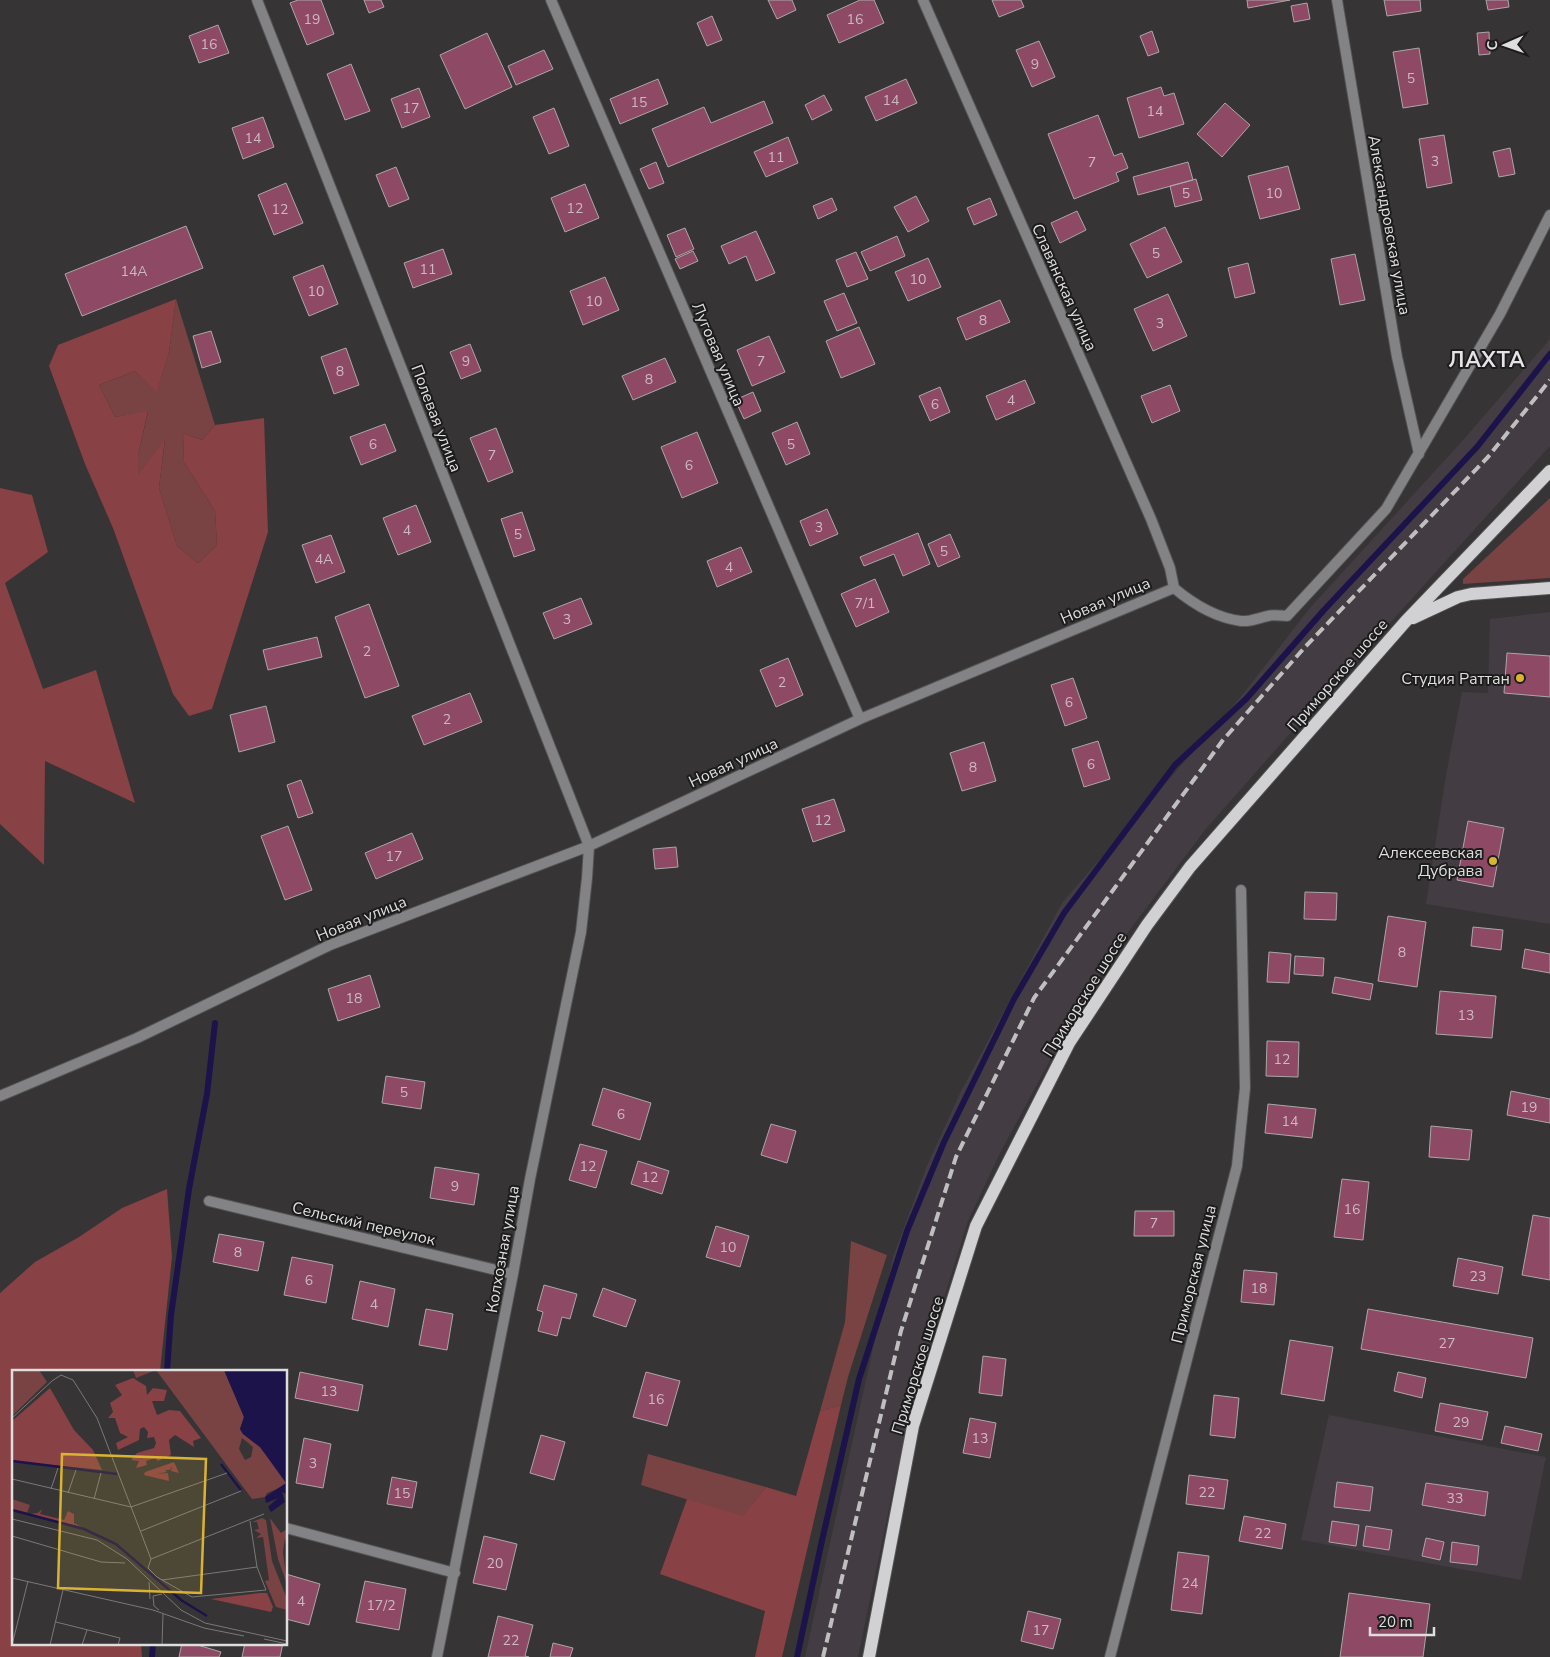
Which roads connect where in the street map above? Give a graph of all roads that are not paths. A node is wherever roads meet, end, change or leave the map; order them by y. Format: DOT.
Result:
graph roads {
  1 [pos="257,0"];
  2 [pos="551,0"];
  3 [pos="923,0"];
  4 [pos="1337,0"];
  5 [pos="1550,215"];
  6 [pos="1419,454"];
  7 [pos="1550,470"];
  8 [pos="1174,588"];
  9 [pos="1550,588"];
  10 [pos="1406,621"];
  11 [pos="860,719"];
  12 [pos="588,846"];
  13 [pos="1241,890"];
  14 [pos="0,1096"];
  15 [pos="209,1201"];
  16 [pos="513,1274"];
  17 [pos="288,1529"];
  18 [pos="455,1573"];
  19 [pos="437,1657"];
  20 [pos="869,1657"];
  21 [pos="1110,1657"];
  1 -- 12 [label="street, Полевая улица"];
  2 -- 11 [label="street, Луговая улица"];
  3 -- 8 [label="street, Славянская улица"];
  4 -- 6 [label="street, Александровская улица"];
  5 -- 6 [label="street, Новая улица"];
  6 -- 8 [label="street, Новая улица"];
  7 -- 10 [label="main road, Приморское шоссе"];
  8 -- 11 [label="street, Новая улица"];
  9 -- 10 [label="main road"];
  10 -- 20 [label="main road, Приморское шоссе"];
  11 -- 12 [label="street, Новая улица"];
  12 -- 14 [label="street, Новая улица"];
  12 -- 16 [label="street, Колхозная улица"];
  13 -- 21 [label="street, Приморская улица"];
  15 -- 16 [label="street, Сельский переулок"];
  16 -- 18 [label="street, Колхозная улица"];
  17 -- 18 [label="street"];
  18 -- 19 [label="street, Колхозная улица"];
}
